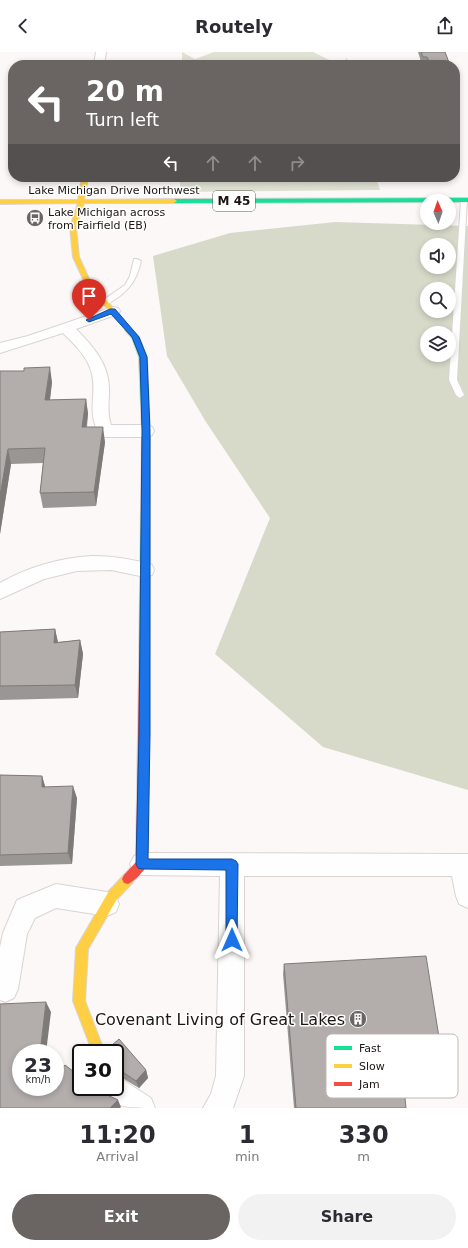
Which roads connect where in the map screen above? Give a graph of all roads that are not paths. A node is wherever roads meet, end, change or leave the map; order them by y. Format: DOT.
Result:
graph roads {
  1 [pos="84,182"];
  2 [pos="466,200"];
  3 [pos="0,202"];
  4 [pos="81,202"];
  5 [pos="137,261"];
  6 [pos="109,307"];
  7 [pos="66,328"];
  8 [pos="0,348"];
  9 [pos="460,395"];
  10 [pos="146,431"];
  11 [pos="145,570"];
  12 [pos="0,592"];
  13 [pos="142,864"];
  14 [pos="232,864"];
  15 [pos="465,865"];
  16 [pos="468,896"];
  17 [pos="107,904"];
  18 [pos="4,990"];
  19 [pos="96,1044"];
  20 [pos="122,1096"];
  21 [pos="140,1108"];
  22 [pos="217,1108"];
  1 -- 4 [label="main road"];
  2 -- 4 [label="main road, Lake Michigan Drive Northwest / M 45"];
  2 -- 9 [label="lane"];
  3 -- 4 [label="main road, Lake Michigan Drive Northwest / M 45"];
  4 -- 6 [label="main road"];
  5 -- 6 [label="lane"];
  6 -- 7 [label="street"];
  6 -- 10 [label="main road"];
  7 -- 8 [label="street"];
  7 -- 10 [label="street"];
  10 -- 11 [label="main road"];
  11 -- 12 [label="street"];
  11 -- 13 [label="main road"];
  13 -- 14 [label="street"];
  13 -- 17 [label="main road"];
  14 -- 15 [label="street"];
  14 -- 22 [label="street"];
  15 -- 16 [label="street"];
  17 -- 18 [label="street"];
  17 -- 19 [label="main road"];
  20 -- 21 [label="street"];
}
